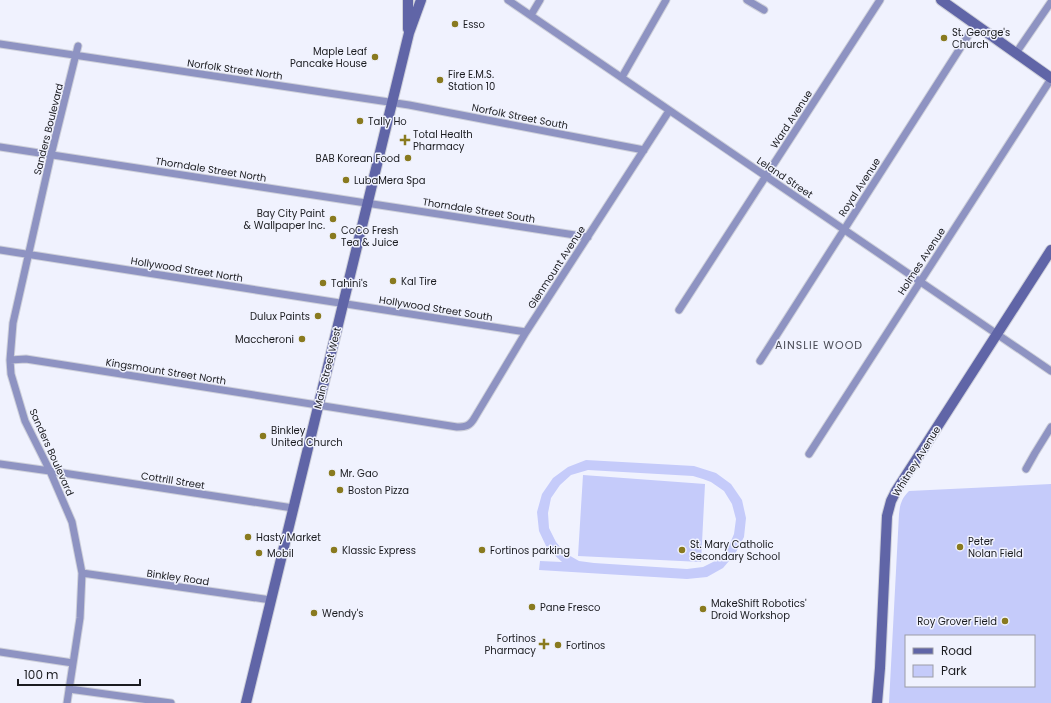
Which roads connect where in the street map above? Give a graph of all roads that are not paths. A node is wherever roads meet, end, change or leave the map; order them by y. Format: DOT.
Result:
graph roads {
  1 [pos="407,0"];
  2 [pos="421,0"];
  3 [pos="508,0"];
  4 [pos="540,0"];
  5 [pos="666,0"];
  6 [pos="747,0"];
  7 [pos="880,0"];
  8 [pos="941,0"];
  9 [pos="1051,2"];
  10 [pos="764,10"];
  11 [pos="531,15"];
  12 [pos="975,24"];
  13 [pos="409,33"];
  14 [pos="0,44"];
  15 [pos="78,46"];
  16 [pos="1016,53"];
  17 [pos="76,55"];
  18 [pos="622,77"];
  19 [pos="1051,78"];
  20 [pos="392,102"];
  21 [pos="669,111"];
  22 [pos="0,147"];
  23 [pos="644,150"];
  24 [pos="51,155"];
  25 [pos="766,176"];
  26 [pos="367,203"];
  27 [pos="843,229"];
  28 [pos="588,237"];
  29 [pos="0,250"];
  30 [pos="1051,250"];
  31 [pos="28,255"];
  32 [pos="920,282"];
  33 [pos="343,304"];
  34 [pos="679,310"];
  35 [pos="526,332"];
  36 [pos="997,334"];
  37 [pos="10,360"];
  38 [pos="760,361"];
  39 [pos="1051,371"];
  40 [pos="319,405"];
  41 [pos="457,427"];
  42 [pos="1051,427"];
  43 [pos="809,454"];
  44 [pos="0,464"];
  45 [pos="1026,469"];
  46 [pos="50,471"];
  47 [pos="293,508"];
  48 [pos="82,573"];
  49 [pos="271,600"];
  50 [pos="0,652"];
  51 [pos="73,663"];
  52 [pos="70,689"];
  53 [pos="67,703"];
  54 [pos="170,703"];
  55 [pos="246,703"];
  56 [pos="877,703"];
  1 -- 13 [label="main road, Main Street West"];
  2 -- 13 [label="main road, Main Street West"];
  3 -- 11 [label="street, Leland Street"];
  4 -- 11 [label="street"];
  5 -- 18 [label="street"];
  6 -- 10 [label="street"];
  7 -- 25 [label="street, Ward Avenue"];
  8 -- 12 [label="main road"];
  9 -- 16 [label="street"];
  11 -- 18 [label="street, Leland Street"];
  12 -- 16 [label="main road"];
  12 -- 27 [label="street, Royal Avenue"];
  13 -- 20 [label="main road, Main Street West"];
  14 -- 17 [label="street, Norfolk Street North"];
  15 -- 17 [label="street, Sanders Boulevard"];
  16 -- 19 [label="main road"];
  17 -- 20 [label="street, Norfolk Street North"];
  17 -- 24 [label="street, Sanders Boulevard"];
  18 -- 21 [label="street, Leland Street"];
  19 -- 32 [label="street, Holmes Avenue"];
  20 -- 23 [label="street, Norfolk Street South"];
  20 -- 26 [label="main road, Main Street West"];
  21 -- 23 [label="street, Glenmount Avenue"];
  21 -- 25 [label="street, Leland Street"];
  22 -- 24 [label="street, Thorndale Street North"];
  23 -- 28 [label="street, Glenmount Avenue"];
  24 -- 26 [label="street, Thorndale Street North"];
  24 -- 31 [label="street, Sanders Boulevard"];
  25 -- 27 [label="street, Leland Street"];
  25 -- 34 [label="street, Ward Avenue"];
  26 -- 28 [label="street, Thorndale Street South"];
  26 -- 33 [label="main road, Main Street West"];
  27 -- 32 [label="street, Leland Street"];
  27 -- 38 [label="street, Royal Avenue"];
  28 -- 35 [label="street, Glenmount Avenue"];
  29 -- 31 [label="street, Hollywood Street North"];
  30 -- 36 [label="main road, Whitney Avenue"];
  31 -- 33 [label="street, Hollywood Street North"];
  31 -- 37 [label="street, Sanders Boulevard"];
  32 -- 36 [label="street, Leland Street"];
  32 -- 43 [label="street, Holmes Avenue"];
  33 -- 35 [label="street, Hollywood Street South"];
  33 -- 40 [label="main road, Main Street West"];
  35 -- 41 [label="street, Glenmount Avenue"];
  36 -- 39 [label="street, Leland Street"];
  36 -- 56 [label="main road, Whitney Avenue"];
  37 -- 40 [label="street, Kingsmount Street North"];
  37 -- 46 [label="street, Sanders Boulevard"];
  40 -- 41 [label="street, Kingsmount Street North"];
  40 -- 47 [label="main road, Main Street West"];
  42 -- 45 [label="street"];
  44 -- 46 [label="street, Cottrill Street"];
  46 -- 47 [label="street, Cottrill Street"];
  46 -- 48 [label="street, Sanders Boulevard"];
  47 -- 49 [label="main road, Main Street West"];
  48 -- 49 [label="street, Binkley Road"];
  48 -- 51 [label="street, Sanders Boulevard"];
  49 -- 55 [label="main road, Main Street West"];
  50 -- 51 [label="street"];
  51 -- 52 [label="street, Sanders Boulevard"];
  52 -- 53 [label="street, Sanders Boulevard"];
  52 -- 54 [label="street"];
}
